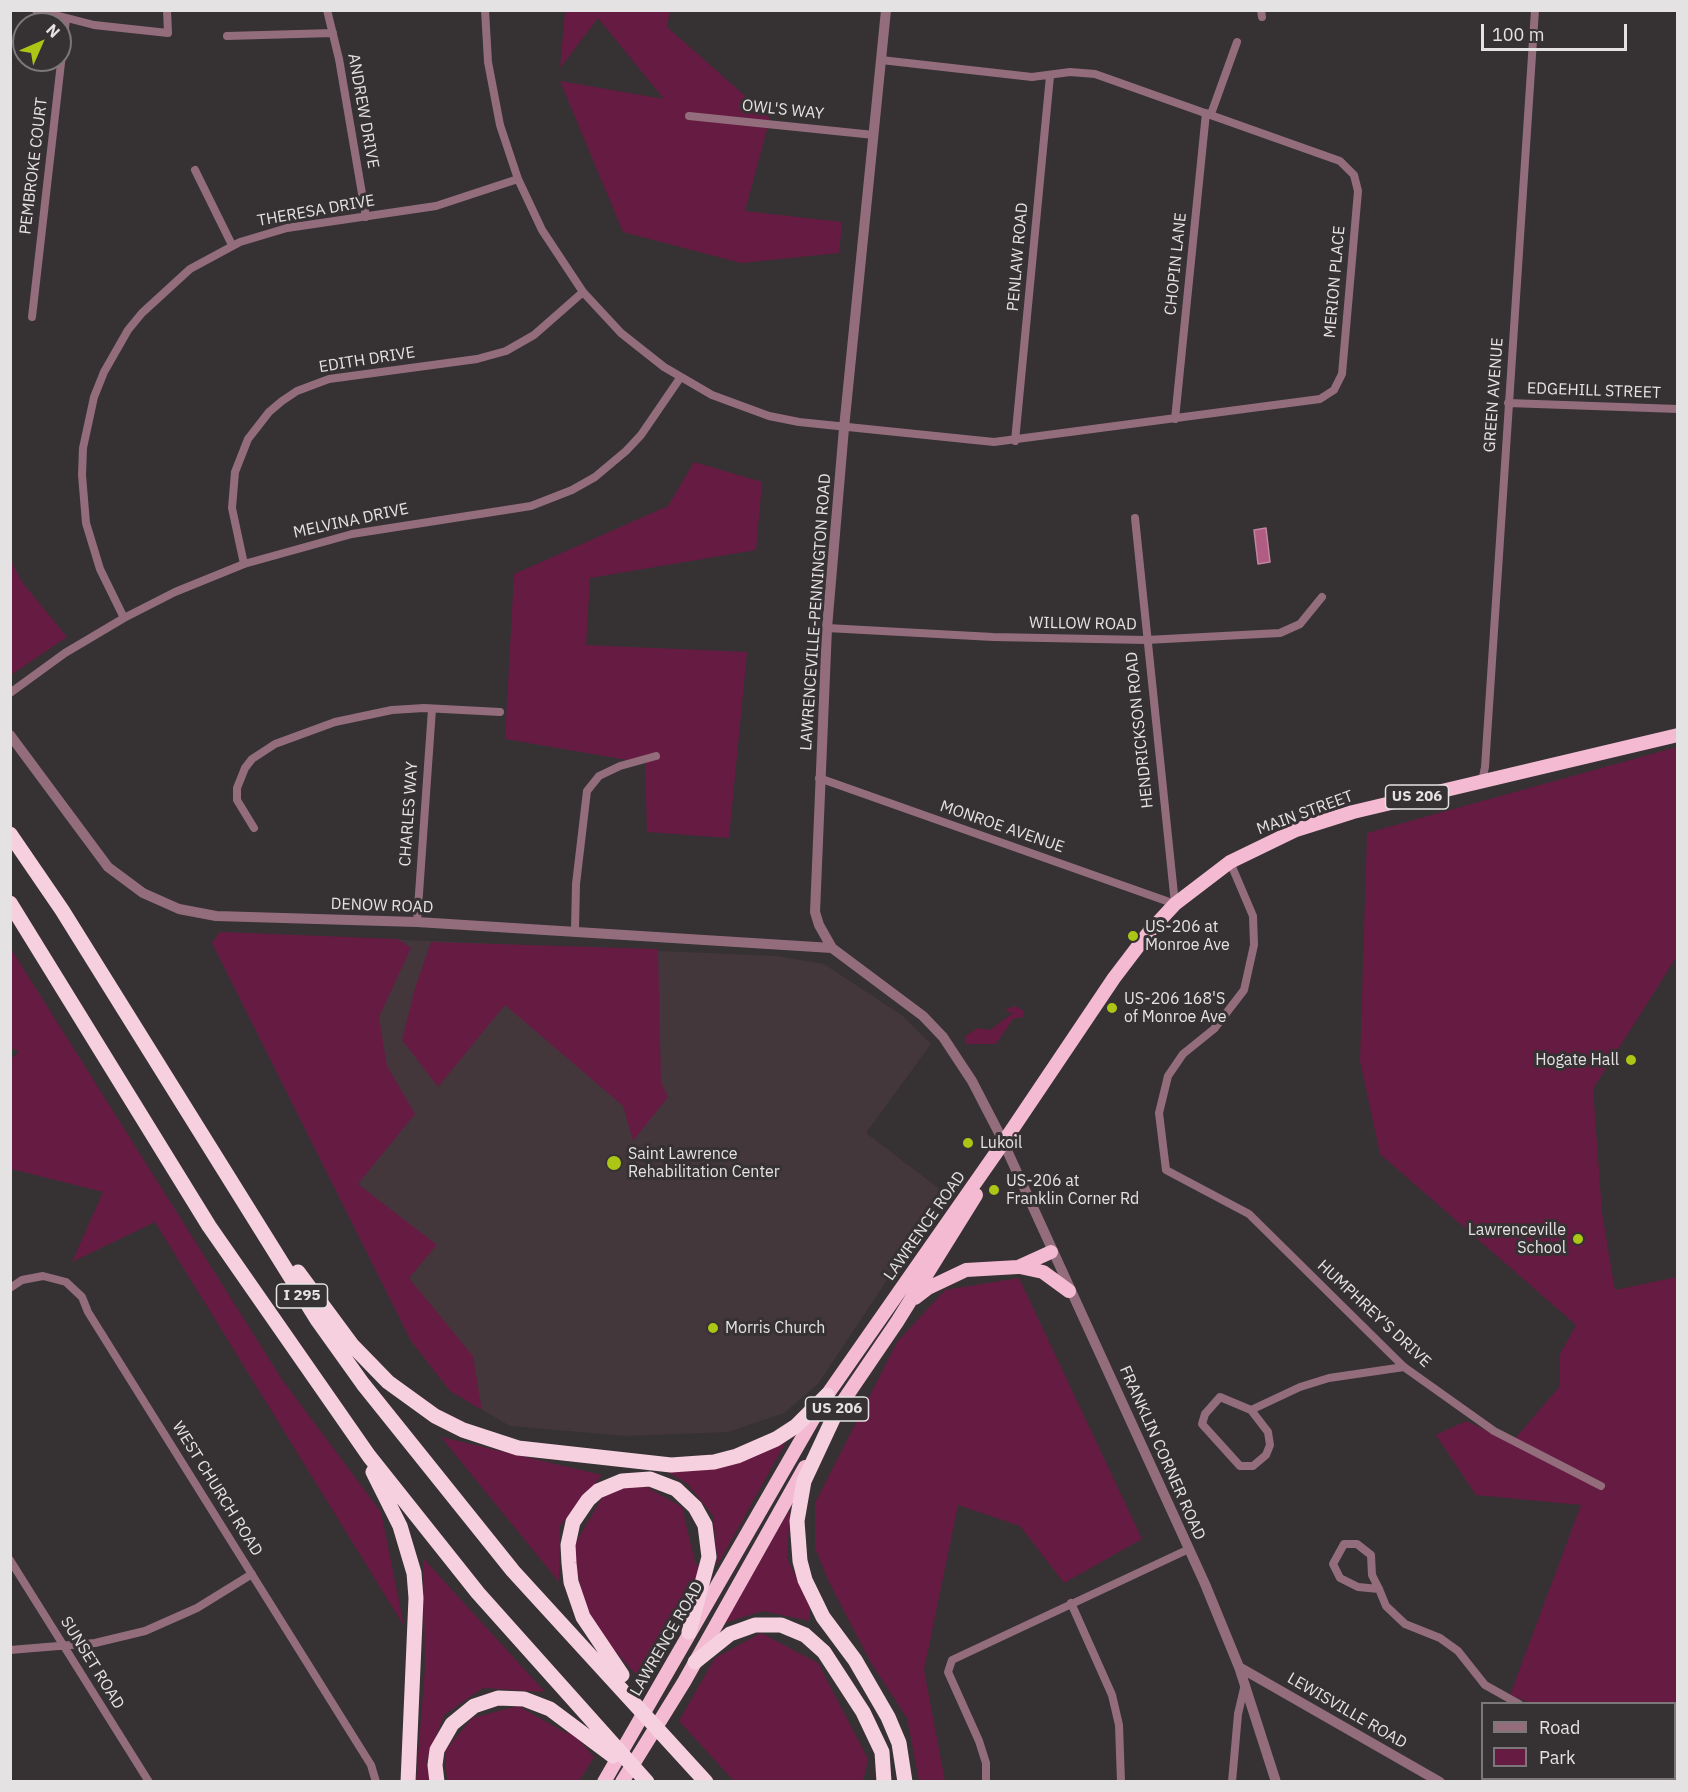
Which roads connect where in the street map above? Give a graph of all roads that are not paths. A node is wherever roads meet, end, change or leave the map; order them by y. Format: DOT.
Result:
graph roads {
  1 [pos="167,10"];
  2 [pos="327,10"];
  3 [pos="485,10"];
  4 [pos="886,10"];
  5 [pos="1535,10"];
  6 [pos="72,20"];
  7 [pos="333,33"];
  8 [pos="227,36"];
  9 [pos="1237,42"];
  10 [pos="881,60"];
  11 [pos="60,72"];
  12 [pos="1050,76"];
  13 [pos="1208,114"];
  14 [pos="689,116"];
  15 [pos="874,135"];
  16 [pos="195,170"];
  17 [pos="518,179"];
  18 [pos="366,217"];
  19 [pos="232,245"];
  20 [pos="583,292"];
  21 [pos="32,317"];
  22 [pos="680,378"];
  23 [pos="1508,403"];
  24 [pos="1677,409"];
  25 [pos="1175,419"];
  26 [pos="844,428"];
  27 [pos="1015,441"];
  28 [pos="1135,518"];
  29 [pos="244,564"];
  30 [pos="1322,597"];
  31 [pos="124,618"];
  32 [pos="828,628"];
  33 [pos="1146,640"];
  34 [pos="10,693"];
  35 [pos="432,709"];
  36 [pos="500,712"];
  37 [pos="10,735"];
  38 [pos="1677,735"];
  39 [pos="656,756"];
  40 [pos="819,778"];
  41 [pos="1482,781"];
  42 [pos="254,828"];
  43 [pos="10,834"];
  44 [pos="1230,861"];
  45 [pos="10,903"];
  46 [pos="1175,904"];
  47 [pos="417,922"];
  48 [pos="575,930"];
  49 [pos="832,948"];
  50 [pos="1004,1143"];
  51 [pos="240,1195"];
  52 [pos="1051,1252"];
  53 [pos="1018,1267"];
  54 [pos="10,1288"];
  55 [pos="1070,1291"];
  56 [pos="909,1303"];
  57 [pos="1404,1367"];
  58 [pos="827,1395"];
  59 [pos="839,1406"];
  60 [pos="1251,1410"];
  61 [pos="361,1444"];
  62 [pos="1601,1486"];
  63 [pos="1189,1548"];
  64 [pos="10,1560"];
  65 [pos="252,1574"];
  66 [pos="1379,1589"];
  67 [pos="1071,1603"];
  68 [pos="690,1632"];
  69 [pos="64,1646"];
  70 [pos="10,1650"];
  71 [pos="695,1662"];
  72 [pos="1239,1667"];
  73 [pos="1245,1684"];
  74 [pos="1515,1702"];
  75 [pos="648,1718"];
  76 [pos="679,1752"];
  77 [pos="645,1779"];
  78 [pos="149,1782"];
  79 [pos="376,1782"];
  80 [pos="408,1782"];
  81 [pos="437,1782"];
  82 [pos="604,1782"];
  83 [pos="622,1782"];
  84 [pos="706,1782"];
  85 [pos="714,1782"];
  86 [pos="884,1782"];
  87 [pos="905,1782"];
  88 [pos="986,1782"];
  89 [pos="1121,1782"];
  90 [pos="1232,1782"];
  91 [pos="1276,1782"];
  92 [pos="1440,1782"];
  1 -- 6 [label="street"];
  2 -- 7 [label="street, ANDREW DRIVE"];
  3 -- 17 [label="street, MERION PLACE"];
  4 -- 10 [label="street, LAWRENCEVILLE-PENNINGTON ROAD"];
  5 -- 23 [label="street, GREEN AVENUE"];
  7 -- 8 [label="street"];
  7 -- 18 [label="street, ANDREW DRIVE"];
  9 -- 13 [label="street, CHOPIN LANE"];
  10 -- 12 [label="street, MERION PLACE"];
  10 -- 15 [label="street, LAWRENCEVILLE-PENNINGTON ROAD"];
  11 -- 21 [label="street, PEMBROKE COURT"];
  12 -- 13 [label="street, MERION PLACE"];
  12 -- 27 [label="street, PENLAW ROAD"];
  13 -- 25 [label="street, CHOPIN LANE"];
  13 -- 25 [label="street, MERION PLACE"];
  14 -- 15 [label="street, OWL'S WAY"];
  15 -- 26 [label="street, LAWRENCEVILLE-PENNINGTON ROAD"];
  16 -- 19 [label="street"];
  17 -- 18 [label="street, THERESA DRIVE"];
  17 -- 20 [label="street, MERION PLACE"];
  18 -- 19 [label="street, THERESA DRIVE"];
  19 -- 31 [label="street, THERESA DRIVE"];
  20 -- 22 [label="street, MERION PLACE"];
  20 -- 29 [label="street, EDITH DRIVE"];
  22 -- 26 [label="street, MERION PLACE"];
  22 -- 29 [label="street, MELVINA DRIVE"];
  23 -- 24 [label="street, EDGEHILL STREET"];
  23 -- 41 [label="street, GREEN AVENUE"];
  25 -- 27 [label="street, MERION PLACE"];
  26 -- 27 [label="street, MERION PLACE"];
  26 -- 32 [label="street, LAWRENCEVILLE-PENNINGTON ROAD"];
  28 -- 33 [label="street, HENDRICKSON ROAD"];
  29 -- 31 [label="street, MELVINA DRIVE"];
  30 -- 33 [label="street, WILLOW ROAD"];
  31 -- 34 [label="street, MELVINA DRIVE"];
  32 -- 33 [label="street, WILLOW ROAD"];
  32 -- 40 [label="street, LAWRENCEVILLE-PENNINGTON ROAD"];
  33 -- 46 [label="street, HENDRICKSON ROAD"];
  35 -- 36 [label="street"];
  35 -- 42 [label="street"];
  35 -- 47 [label="street, CHARLES WAY"];
  37 -- 47 [label="street, DENOW ROAD"];
  38 -- 41 [label="highway, MAIN STREET / US 206"];
  39 -- 48 [label="street"];
  40 -- 46 [label="street, MONROE AVENUE"];
  40 -- 49 [label="street, LAWRENCEVILLE-PENNINGTON ROAD"];
  41 -- 44 [label="highway, MAIN STREET / US 206"];
  43 -- 51 [label="highway, I 295"];
  44 -- 46 [label="highway, MAIN STREET / US 206"];
  44 -- 57 [label="street, HUMPHREY'S DRIVE"];
  45 -- 61 [label="highway, I 295"];
  46 -- 50 [label="highway, MAIN STREET / US 206"];
  47 -- 48 [label="street, DENOW ROAD"];
  48 -- 49 [label="street, DENOW ROAD"];
  49 -- 50 [label="street, LAWRENCEVILLE-PENNINGTON ROAD"];
  50 -- 52 [label="street, FRANKLIN CORNER ROAD"];
  50 -- 56 [label="highway, LAWRENCE ROAD / US 206"];
  50 -- 58 [label="highway, LAWRENCE ROAD / US 206"];
  51 -- 58 [label="highway"];
  51 -- 75 [label="highway, I 295"];
  52 -- 53 [label="highway"];
  52 -- 55 [label="street, FRANKLIN CORNER ROAD"];
  53 -- 55 [label="highway"];
  53 -- 56 [label="highway"];
  54 -- 65 [label="street, WEST CHURCH ROAD"];
  55 -- 63 [label="street, FRANKLIN CORNER ROAD"];
  56 -- 59 [label="highway, LAWRENCE ROAD / US 206"];
  57 -- 60 [label="street"];
  57 -- 62 [label="street, HUMPHREY'S DRIVE"];
  58 -- 68 [label="highway, LAWRENCE ROAD / US 206"];
  59 -- 71 [label="highway, LAWRENCE ROAD / US 206"];
  59 -- 87 [label="highway"];
  60 -- 60 [label="street"];
  61 -- 77 [label="highway, I 295"];
  61 -- 80 [label="highway"];
  63 -- 67 [label="street"];
  63 -- 72 [label="street, FRANKLIN CORNER ROAD"];
  64 -- 69 [label="street, SUNSET ROAD"];
  65 -- 69 [label="street"];
  65 -- 79 [label="street, WEST CHURCH ROAD"];
  66 -- 66 [label="street"];
  66 -- 74 [label="street"];
  67 -- 88 [label="street"];
  67 -- 89 [label="street"];
  68 -- 75 [label="highway"];
  68 -- 82 [label="highway, LAWRENCE ROAD / US 206"];
  69 -- 70 [label="street"];
  69 -- 78 [label="street, SUNSET ROAD"];
  71 -- 83 [label="highway, LAWRENCE ROAD / US 206"];
  71 -- 86 [label="highway"];
  72 -- 73 [label="street, FRANKLIN CORNER ROAD"];
  72 -- 92 [label="street, LEWISVILLE ROAD"];
  73 -- 90 [label="street"];
  73 -- 91 [label="street, FRANKLIN CORNER ROAD"];
  75 -- 76 [label="highway, I 295"];
  76 -- 84 [label="highway, I 295"];
  76 -- 85 [label="highway"];
  77 -- 81 [label="highway"];
}
